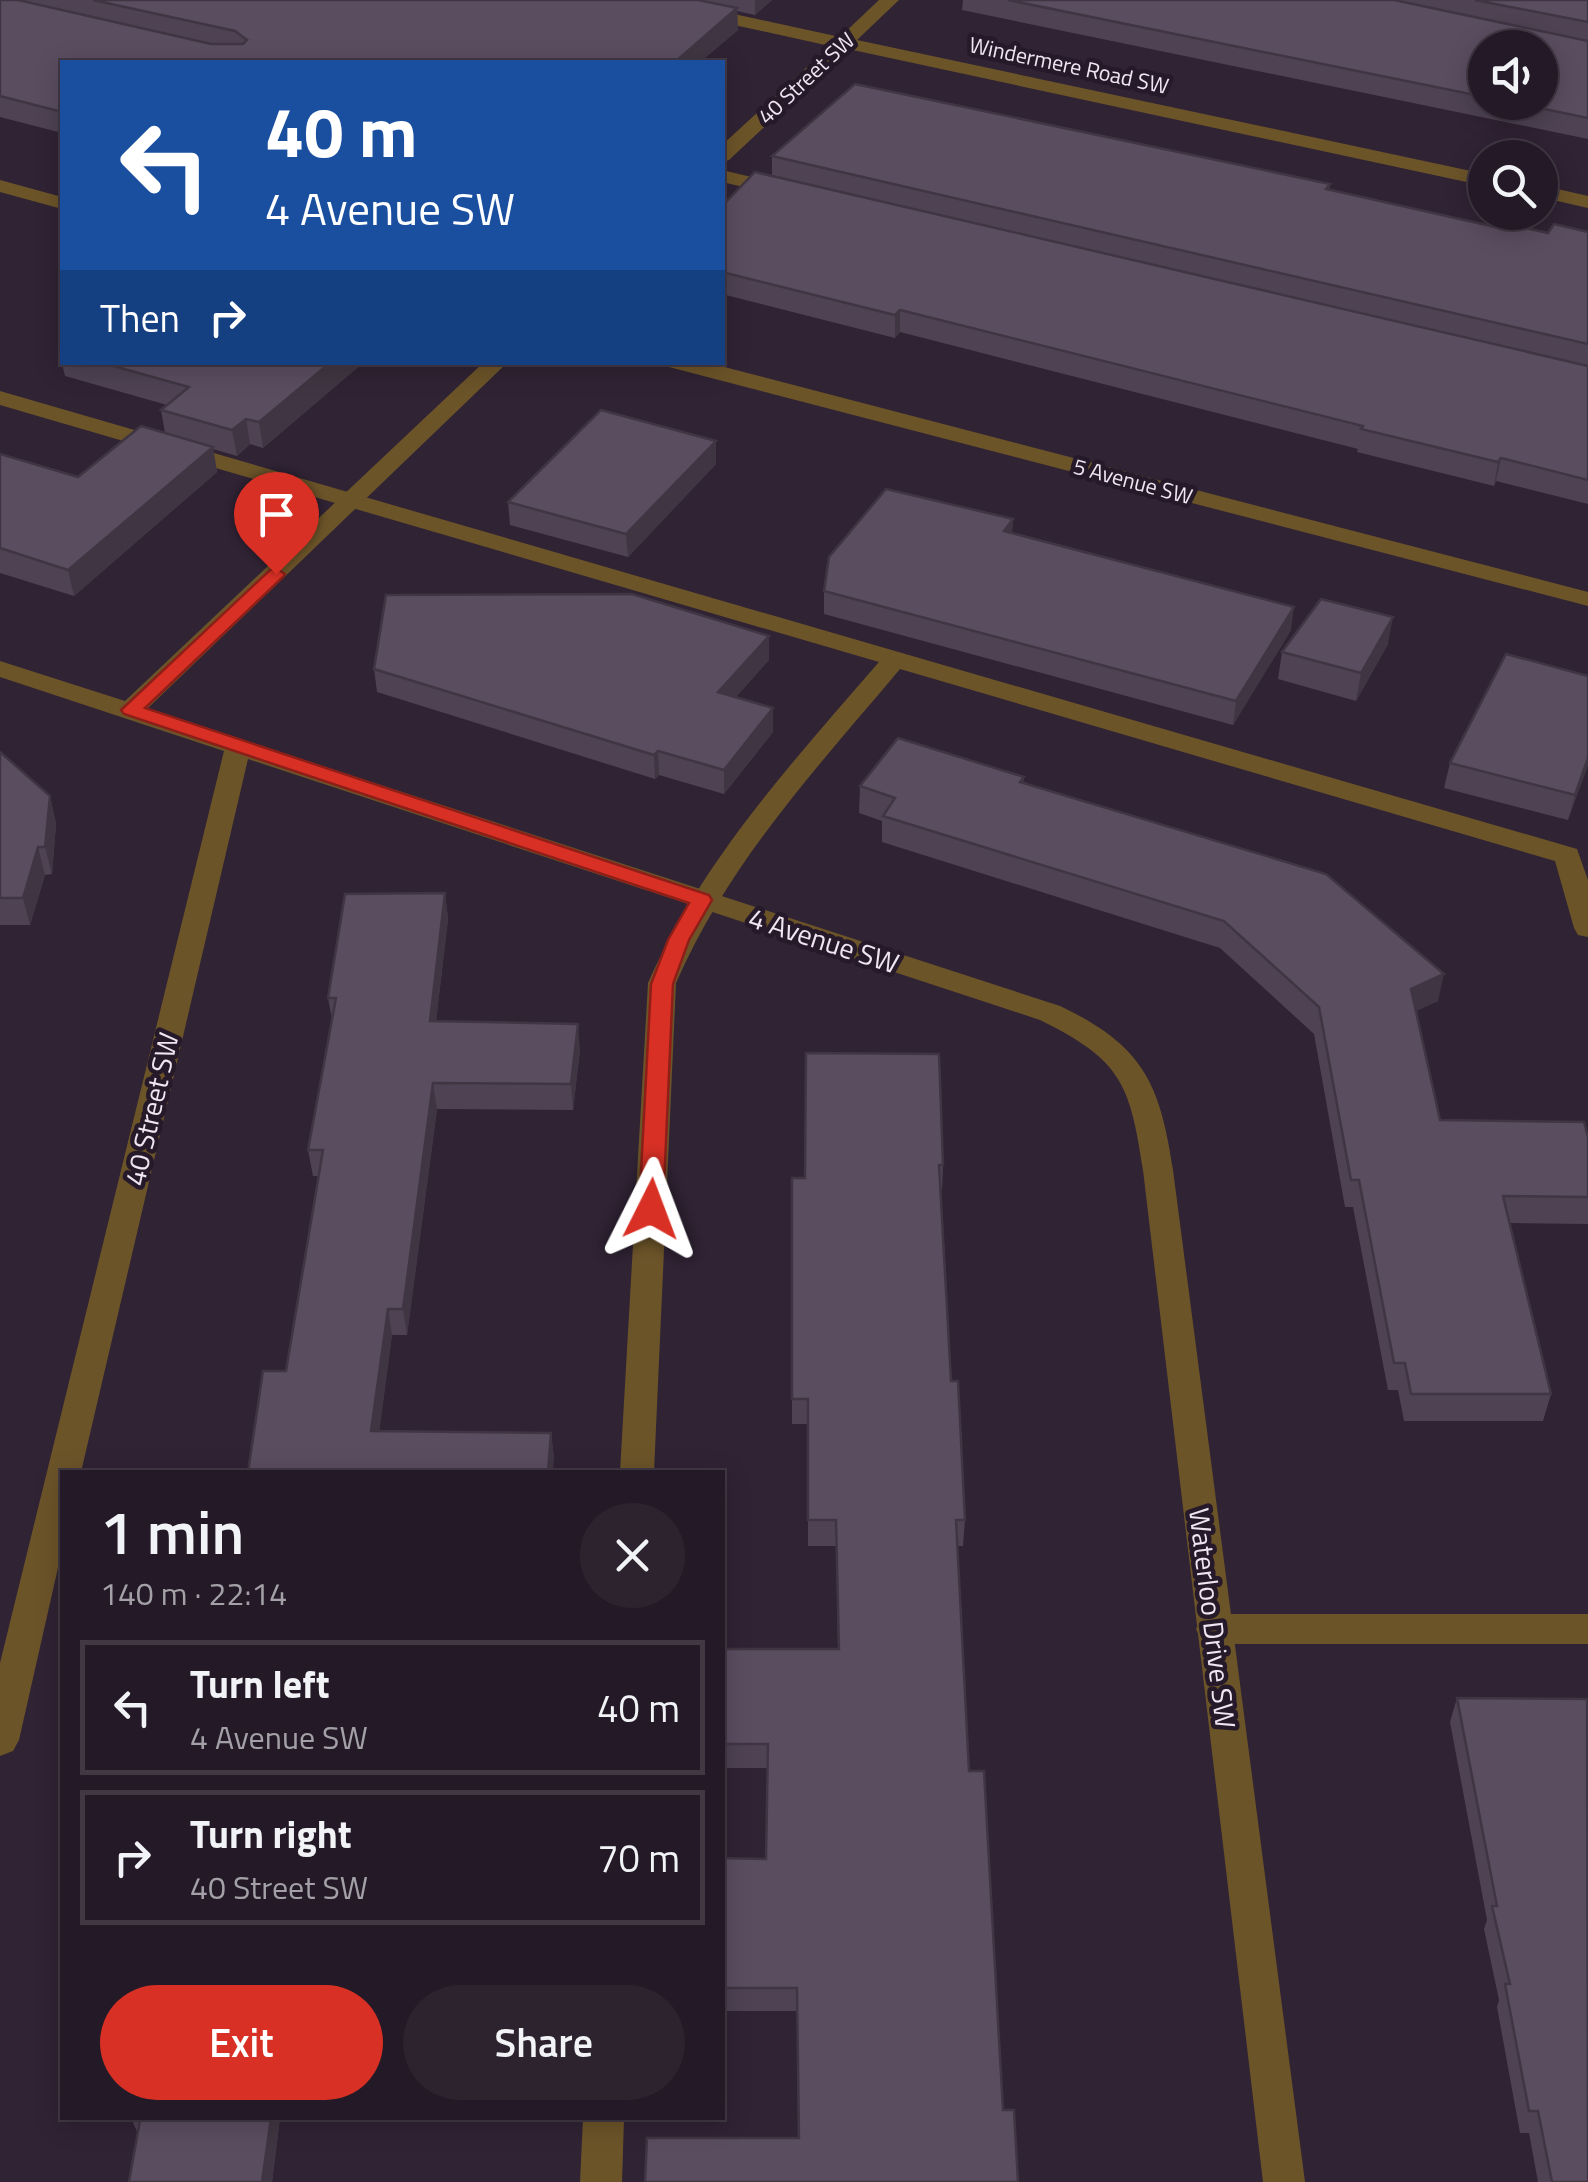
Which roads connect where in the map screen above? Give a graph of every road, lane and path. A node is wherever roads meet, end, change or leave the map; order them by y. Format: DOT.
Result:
graph roads {
  1 [pos="643,0"];
  2 [pos="890,0"];
  3 [pos="843,43"];
  4 [pos="725,153"];
  5 [pos="1468,176"];
  6 [pos="725,177"];
  7 [pos="0,186"];
  8 [pos="802,194"];
  9 [pos="1558,195"];
  10 [pos="60,202"];
  11 [pos="1588,202"];
  12 [pos="494,365"];
  13 [pos="689,365"];
  14 [pos="0,398"];
  15 [pos="355,500"];
  16 [pos="1588,599"];
  17 [pos="898,657"];
  18 [pos="0,668"];
  19 [pos="131,710"];
  20 [pos="238,746"];
  21 [pos="702,900"];
  22 [pos="1588,928"];
  23 [pos="1126,1059"];
  24 [pos="64,1470"];
  25 [pos="637,1470"];
  26 [pos="60,1489"];
  27 [pos="1214,1629"];
  28 [pos="1588,1629"];
  29 [pos="0,1740"];
  30 [pos="604,2120"];
  31 [pos="601,2182"];
  32 [pos="1284,2182"];
  1 -- 3 [label="street, Windermere Road SW"];
  2 -- 3 [label="street, 40 Street SW"];
  3 -- 4 [label="street, 40 Street SW"];
  3 -- 5 [label="street, Windermere Road SW"];
  6 -- 8 [label="street"];
  7 -- 10 [label="street"];
  9 -- 11 [label="street"];
  12 -- 15 [label="street"];
  13 -- 16 [label="street, 5 Avenue SW"];
  14 -- 15 [label="street"];
  15 -- 17 [label="street"];
  15 -- 19 [label="street"];
  17 -- 21 [label="street"];
  17 -- 22 [label="street"];
  18 -- 19 [label="street, 4 Avenue SW"];
  19 -- 20 [label="street, 4 Avenue SW"];
  20 -- 21 [label="street, 4 Avenue SW"];
  20 -- 24 [label="street, 40 Street SW"];
  21 -- 23 [label="street, 4 Avenue SW"];
  21 -- 25 [label="street"];
  23 -- 27 [label="street, Waterloo Drive SW"];
  26 -- 29 [label="street, 40 Street SW"];
  27 -- 28 [label="street"];
  27 -- 32 [label="street, Waterloo Drive SW"];
  30 -- 31 [label="street"];
}
